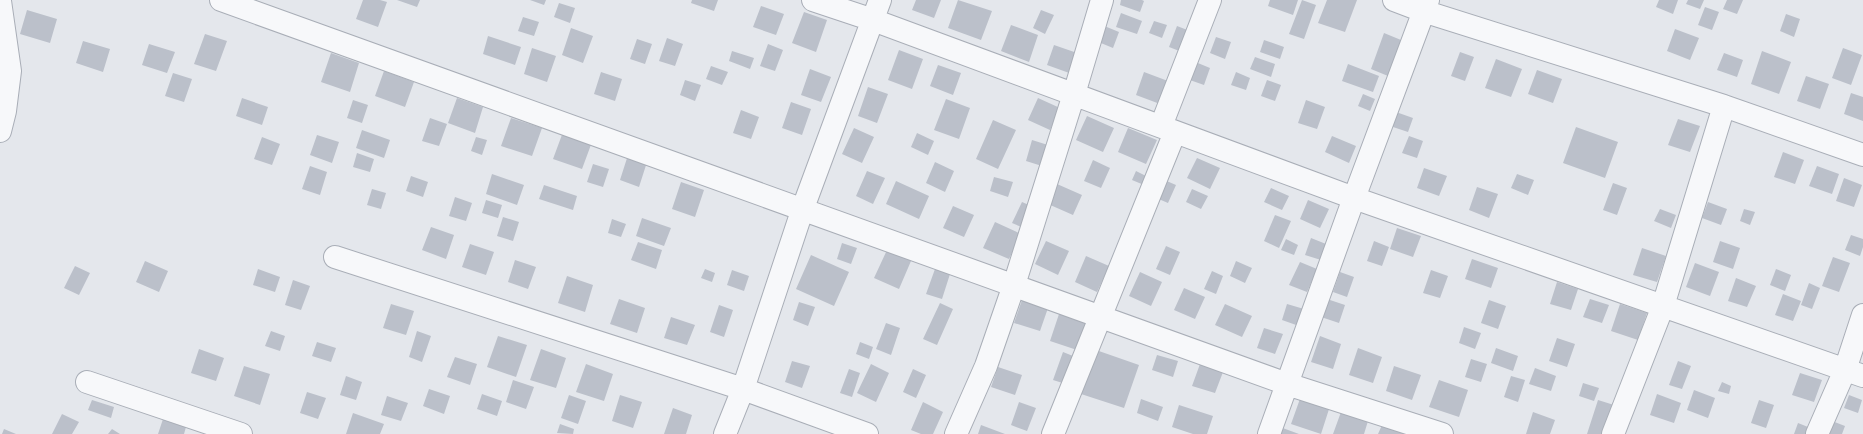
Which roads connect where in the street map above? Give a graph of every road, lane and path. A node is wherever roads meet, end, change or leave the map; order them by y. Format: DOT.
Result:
graph roads {
  1 [pos="222,0"];
  2 [pos="813,0"];
  3 [pos="1102,0"];
  4 [pos="1210,0"];
  5 [pos="1394,0"];
  6 [pos="0,1"];
  7 [pos="1426,6"];
  8 [pos="877,10"];
  9 [pos="2,25"];
  10 [pos="1074,94"];
  11 [pos="1724,106"];
  12 [pos="1168,129"];
  13 [pos="0,131"];
  14 [pos="1863,155"];
  15 [pos="1354,198"];
  16 [pos="803,208"];
  17 [pos="335,257"];
  18 [pos="1014,284"];
  19 [pos="1663,306"];
  20 [pos="1863,315"];
  21 [pos="1100,316"];
  22 [pos="1854,373"];
  23 [pos="87,382"];
  24 [pos="1287,384"];
  25 [pos="743,389"];
  26 [pos="241,434"];
  27 [pos="725,434"];
  28 [pos="867,434"];
  29 [pos="956,434"];
  30 [pos="1053,434"];
  31 [pos="1269,434"];
  32 [pos="1442,434"];
  33 [pos="1613,434"];
  34 [pos="1817,434"];
  1 -- 16 [label="street"];
  2 -- 8 [label="street"];
  3 -- 10 [label="street"];
  4 -- 12 [label="street"];
  5 -- 7 [label="street"];
  6 -- 9 [label="street"];
  7 -- 11 [label="street"];
  7 -- 15 [label="street"];
  8 -- 10 [label="street"];
  8 -- 16 [label="street"];
  9 -- 13 [label="street"];
  10 -- 12 [label="street"];
  10 -- 18 [label="street"];
  11 -- 14 [label="street"];
  11 -- 19 [label="street"];
  12 -- 15 [label="street"];
  12 -- 21 [label="street"];
  15 -- 19 [label="street"];
  15 -- 24 [label="street"];
  16 -- 18 [label="street"];
  16 -- 25 [label="street"];
  17 -- 25 [label="street"];
  18 -- 21 [label="street"];
  18 -- 29 [label="street"];
  19 -- 22 [label="street"];
  19 -- 33 [label="street"];
  20 -- 22 [label="street"];
  21 -- 24 [label="street"];
  21 -- 30 [label="street"];
  22 -- 34 [label="street"];
  23 -- 26 [label="street"];
  24 -- 31 [label="street"];
  24 -- 32 [label="street"];
  25 -- 27 [label="street"];
  25 -- 28 [label="street"];
}
